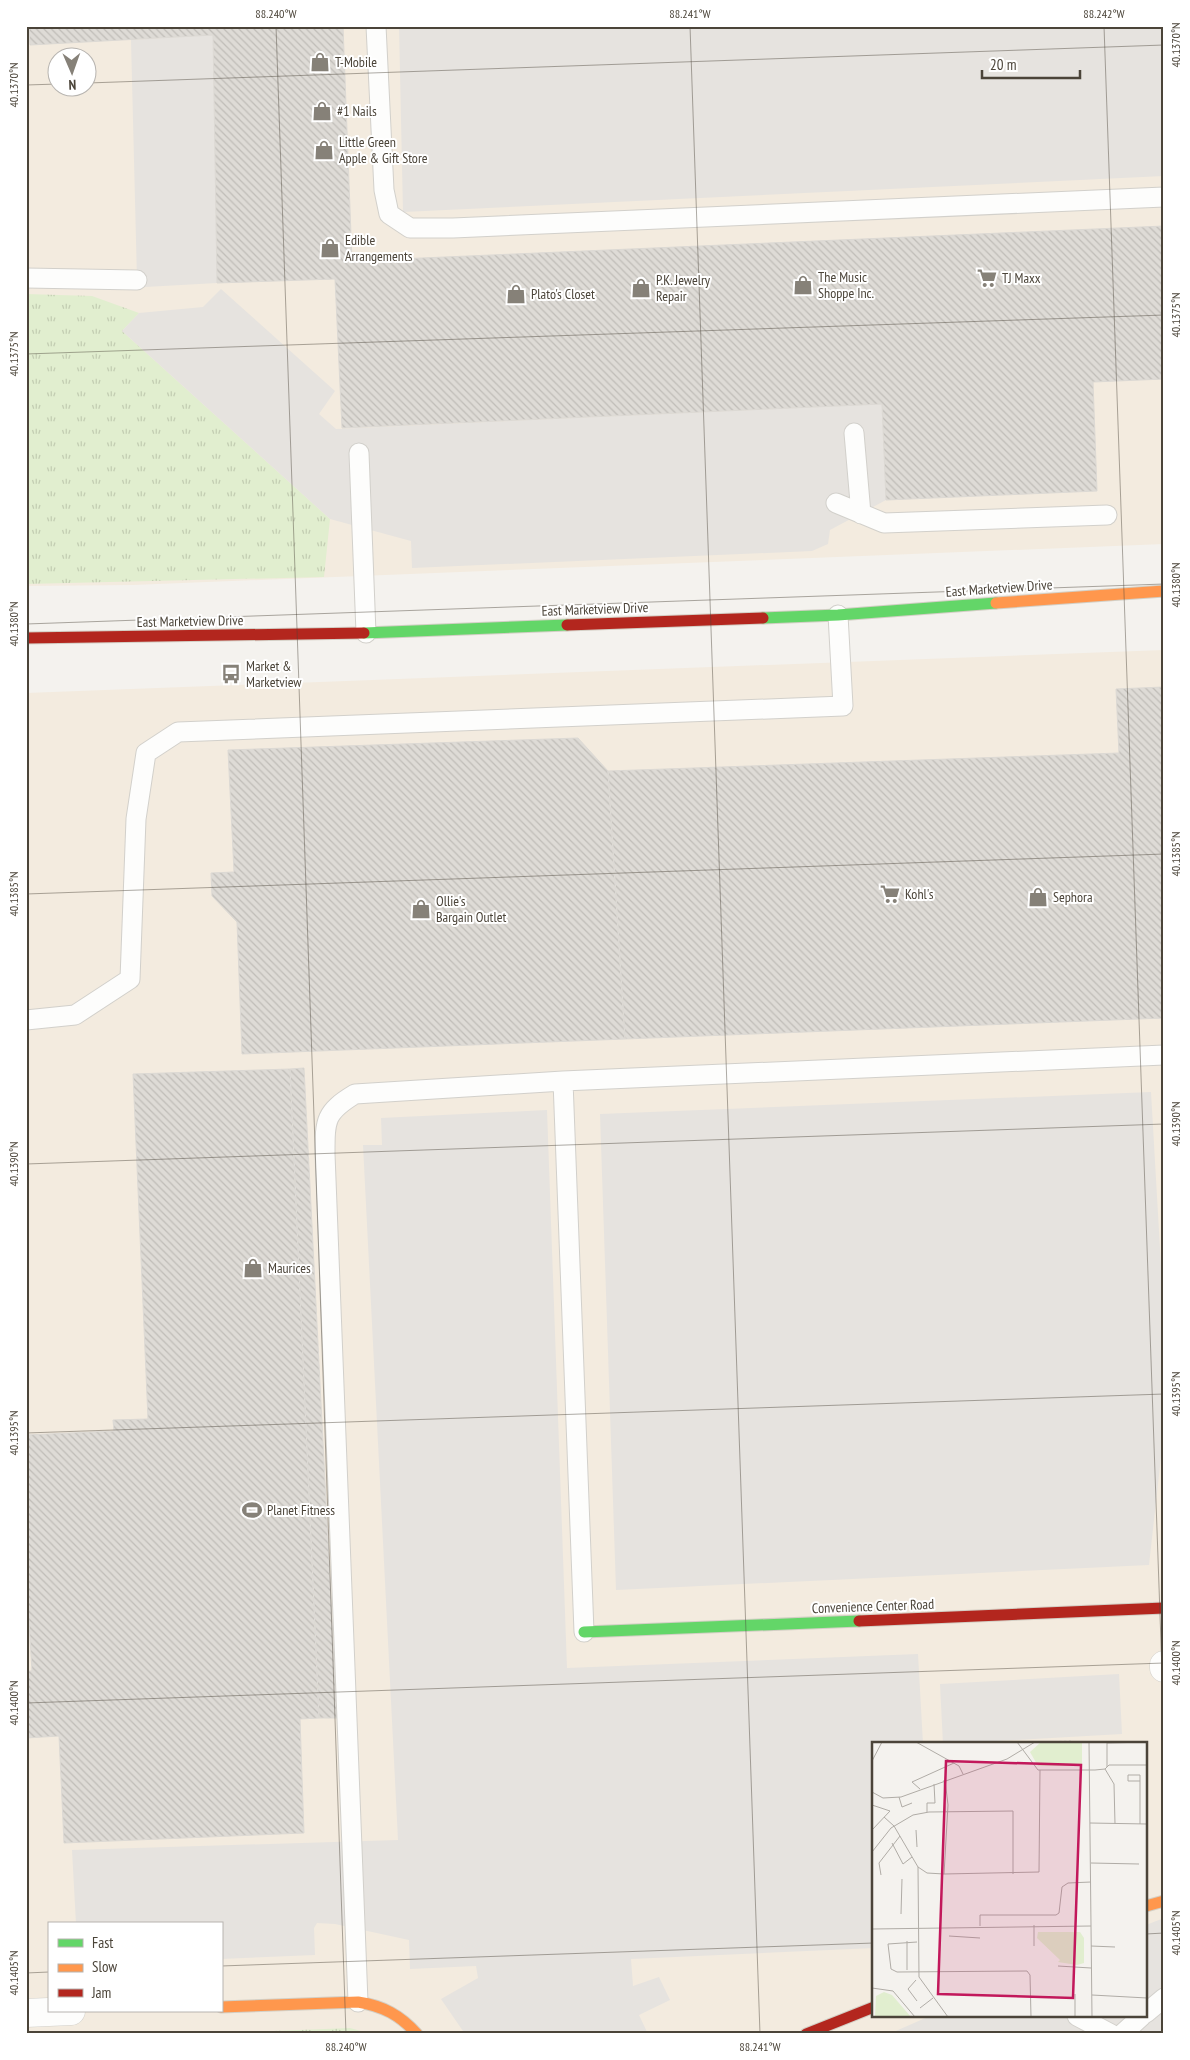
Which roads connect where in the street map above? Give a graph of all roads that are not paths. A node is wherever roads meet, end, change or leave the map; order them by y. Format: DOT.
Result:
graph roads {
  1 [pos="376,26"];
  2 [pos="1164,197"];
  3 [pos="26,278"];
  4 [pos="137,280"];
  5 [pos="854,433"];
  6 [pos="359,453"];
  7 [pos="836,503"];
  8 [pos="860,514"];
  9 [pos="1107,515"];
  10 [pos="1164,591"];
  11 [pos="838,615"];
  12 [pos="366,633"];
  13 [pos="26,638"];
  14 [pos="26,1020"];
  15 [pos="1164,1056"];
  16 [pos="563,1081"];
  17 [pos="1164,1608"];
  18 [pos="584,1632"];
  19 [pos="1164,1901"];
  20 [pos="1148,1905"];
  21 [pos="1164,1998"];
  22 [pos="358,2002"];
  23 [pos="222,2007"];
  24 [pos="872,2008"];
  25 [pos="1148,2011"];
  26 [pos="48,2012"];
  27 [pos="26,2013"];
  28 [pos="1081,2018"];
  29 [pos="1140,2018"];
  30 [pos="417,2034"];
  31 [pos="806,2034"];
  32 [pos="1111,2034"];
  33 [pos="1122,2034"];
  1 -- 2 [label="lane"];
  3 -- 4 [label="lane"];
  5 -- 8 [label="lane"];
  6 -- 12 [label="lane"];
  7 -- 8 [label="lane"];
  8 -- 9 [label="lane"];
  10 -- 11 [label="main road, East Marketview Drive"];
  11 -- 12 [label="main road, East Marketview Drive"];
  11 -- 14 [label="lane"];
  12 -- 13 [label="main road, East Marketview Drive"];
  15 -- 16 [label="lane"];
  16 -- 18 [label="lane"];
  16 -- 22 [label="lane"];
  17 -- 18 [label="main road, Convenience Center Road"];
  19 -- 20 [label="main road"];
  21 -- 25 [label="lane"];
  22 -- 23 [label="main road"];
  22 -- 30 [label="main road"];
  24 -- 31 [label="main road"];
  26 -- 27 [label="street"];
  28 -- 32 [label="lane"];
  29 -- 33 [label="lane"];
}
